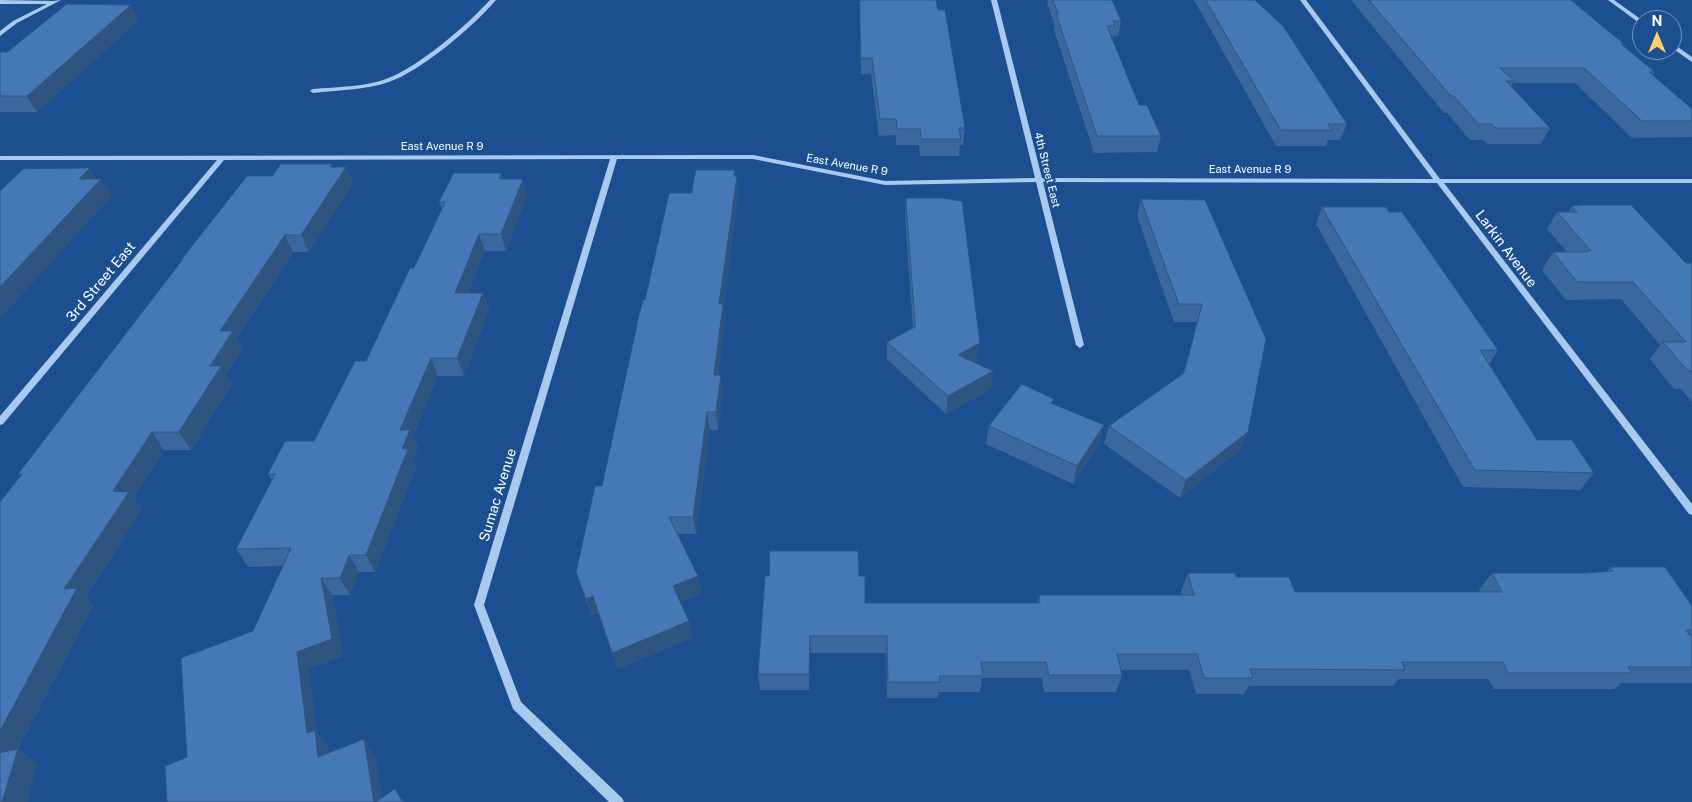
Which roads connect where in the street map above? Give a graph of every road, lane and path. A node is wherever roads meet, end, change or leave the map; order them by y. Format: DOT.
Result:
graph roads {
  1 [pos="493,0"];
  2 [pos="994,0"];
  3 [pos="1303,0"];
  4 [pos="1611,0"];
  5 [pos="56,1"];
  6 [pos="0,2"];
  7 [pos="1632,16"];
  8 [pos="0,34"];
  9 [pos="313,91"];
  10 [pos="614,157"];
  11 [pos="0,158"];
  12 [pos="222,158"];
  13 [pos="1039,180"];
  14 [pos="1438,180"];
  15 [pos="1692,181"];
  16 [pos="1080,345"];
  17 [pos="0,422"];
  18 [pos="1692,511"];
  19 [pos="618,802"];
  1 -- 9 [label="street"];
  2 -- 13 [label="street, 4th Street East"];
  3 -- 14 [label="street, Larkin Avenue"];
  4 -- 7 [label="street"];
  5 -- 6 [label="street"];
  5 -- 8 [label="street"];
  10 -- 12 [label="street, East Avenue R 9"];
  10 -- 13 [label="street, East Avenue R 9"];
  10 -- 19 [label="street, Sumac Avenue"];
  11 -- 12 [label="street, East Avenue R 9"];
  12 -- 17 [label="street, 3rd Street East"];
  13 -- 14 [label="street, East Avenue R 9"];
  13 -- 16 [label="street, 4th Street East"];
  14 -- 15 [label="street, East Avenue R 9"];
  14 -- 18 [label="street, Larkin Avenue"];
}
